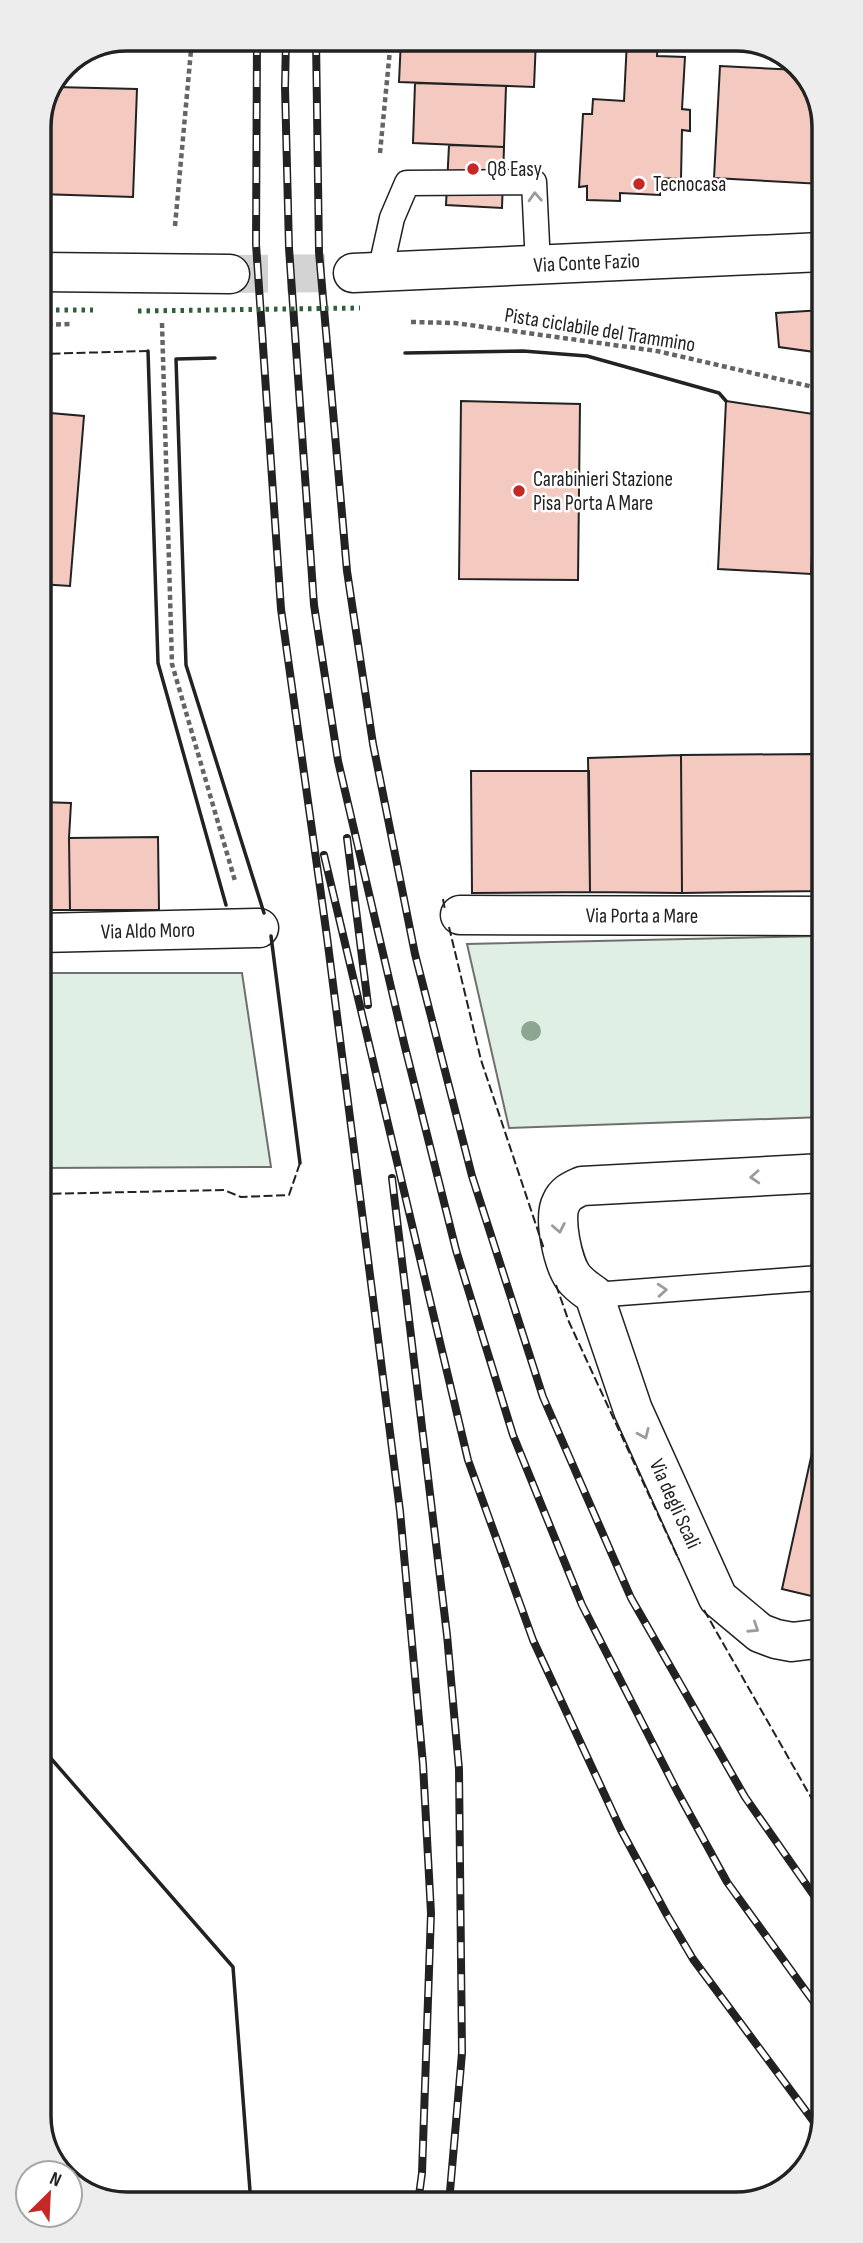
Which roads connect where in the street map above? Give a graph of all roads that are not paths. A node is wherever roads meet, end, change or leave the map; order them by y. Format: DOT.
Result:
graph roads {
  1 [pos="812,252"];
  2 [pos="538,265"];
  3 [pos="51,272"];
  4 [pos="367,273"];
  5 [pos="230,274"];
  6 [pos="460,915"];
  7 [pos="812,916"];
  8 [pos="254,928"];
  9 [pos="51,933"];
  10 [pos="812,1174"];
  11 [pos="812,1278"];
  12 [pos="594,1295"];
  13 [pos="812,1640"];
  1 -- 2 [label="street, Via Conte Fazio"];
  2 -- 4 [label="street, Via Conte Fazio"];
  2 -- 4 [label="lane, one-way"];
  3 -- 5 [label="street"];
  6 -- 7 [label="street, Via Porta a Mare"];
  8 -- 9 [label="street, Via Aldo Moro"];
  10 -- 12 [label="street, Via degli Scali, one-way"];
  12 -- 11 [label="lane, one-way"];
  12 -- 13 [label="street, Via degli Scali, one-way"];
}
